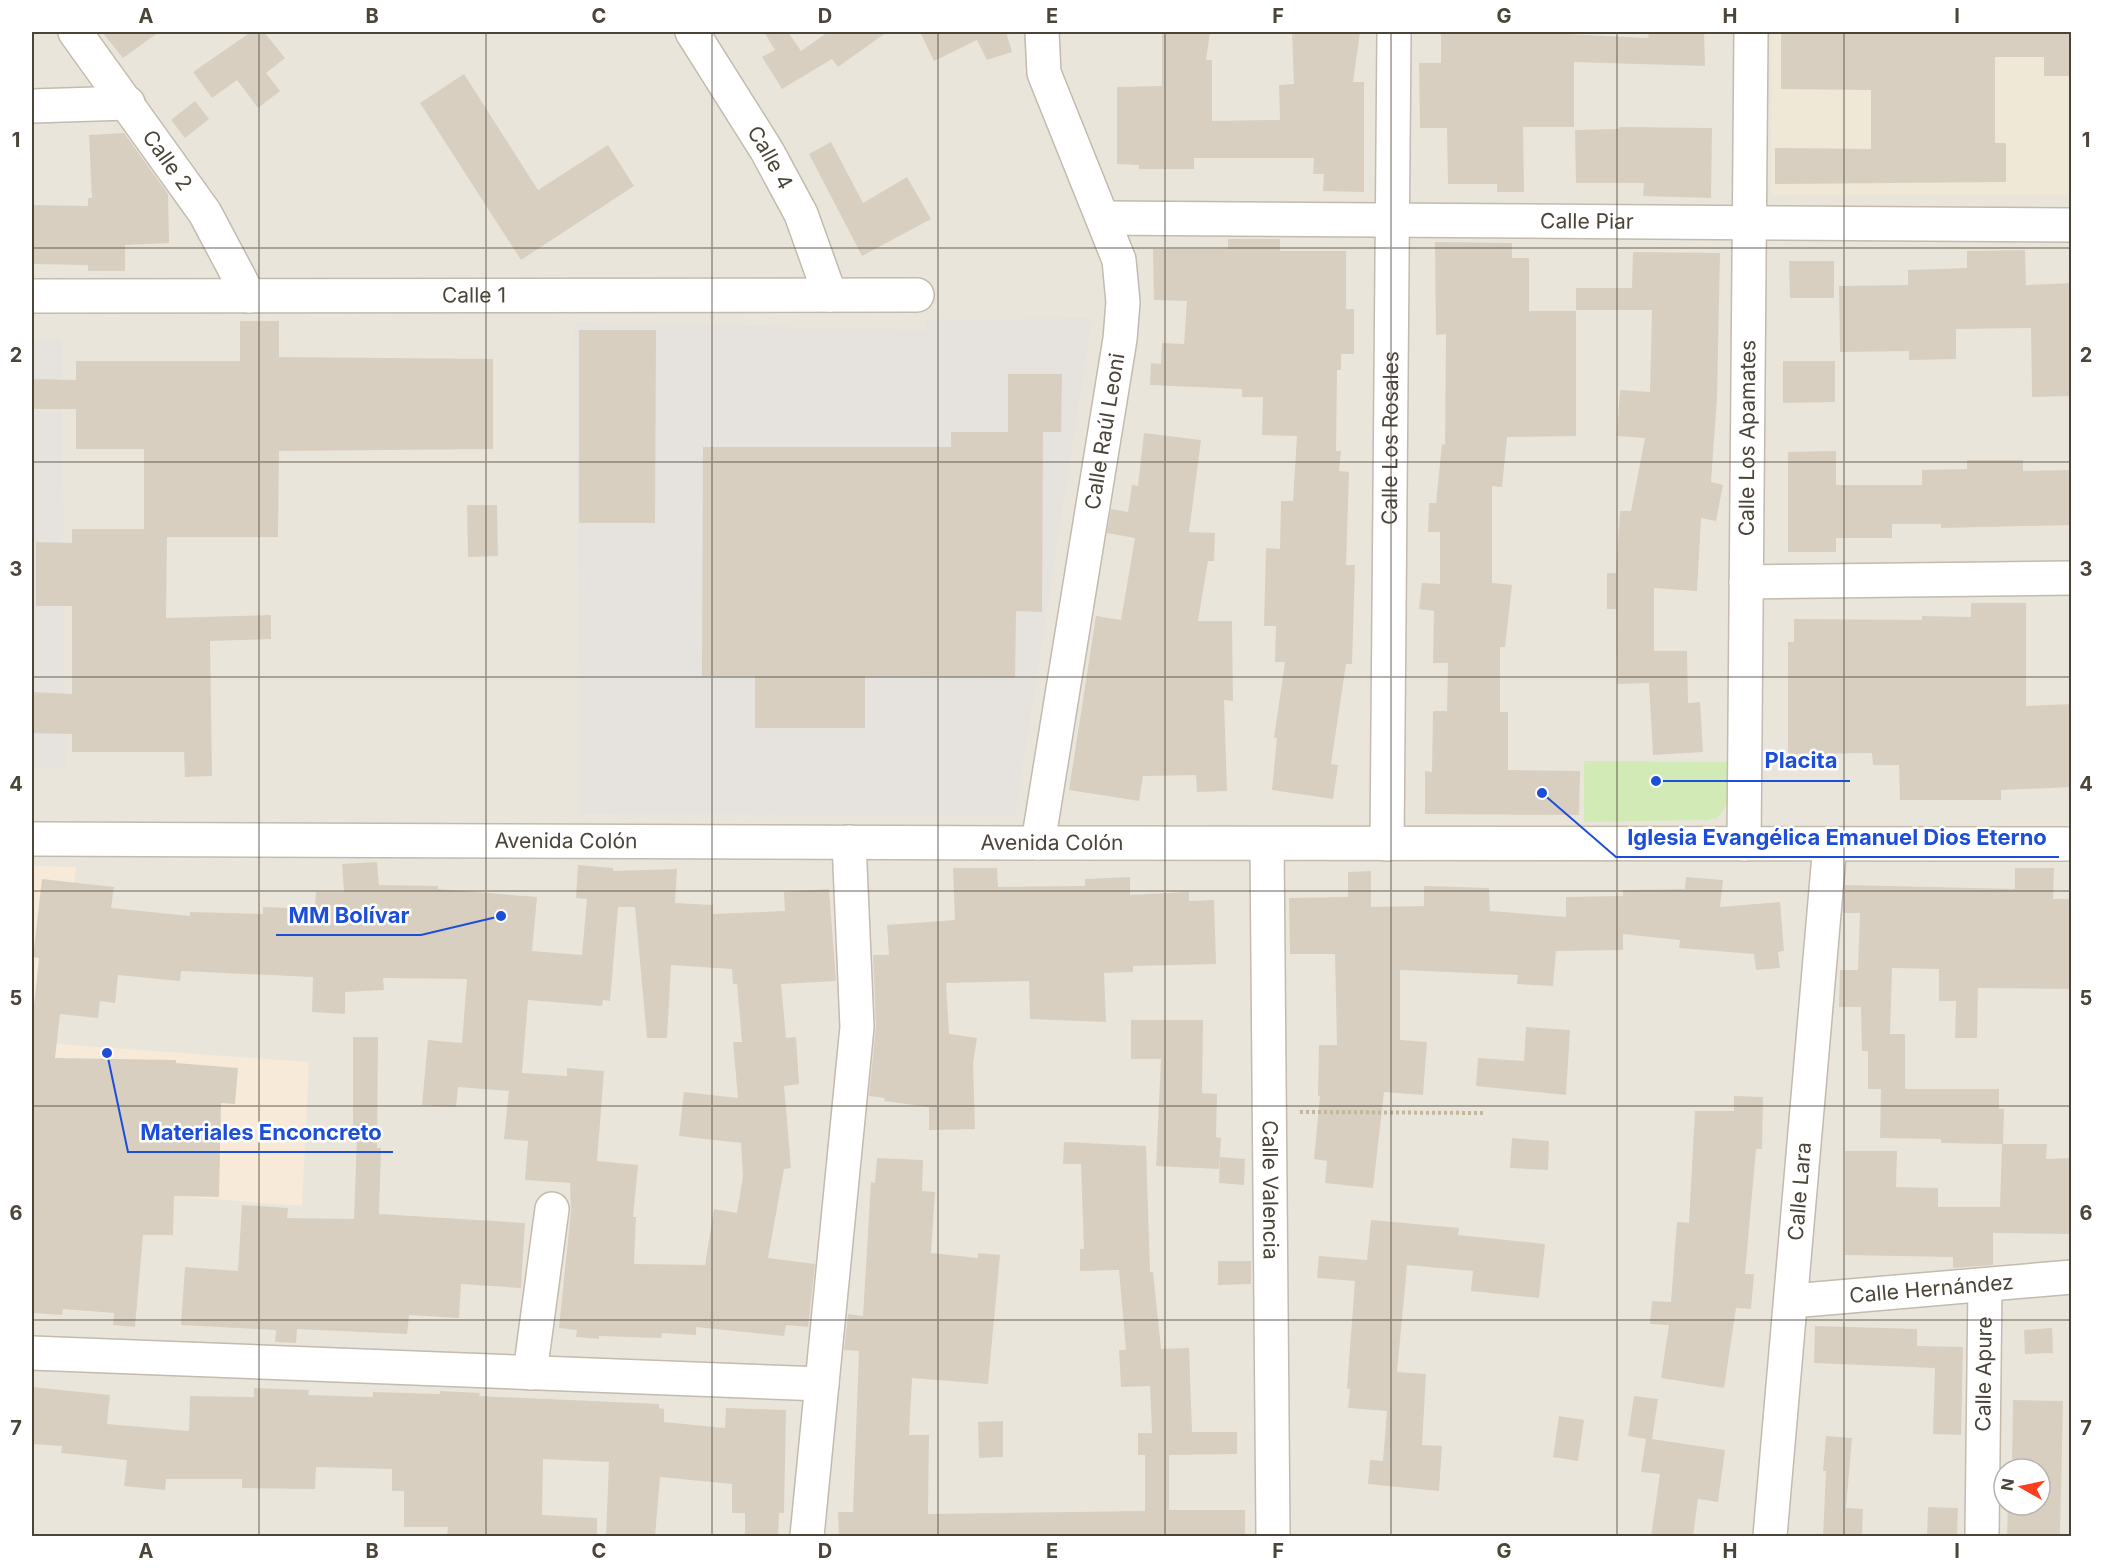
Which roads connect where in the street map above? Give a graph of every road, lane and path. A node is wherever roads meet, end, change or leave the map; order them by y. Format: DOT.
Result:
graph roads {
  1 [pos="75,32"];
  2 [pos="692,32"];
  3 [pos="1042,32"];
  4 [pos="1394,32"];
  5 [pos="1751,32"];
  6 [pos="128,103"];
  7 [pos="32,106"];
  8 [pos="1103,218"];
  9 [pos="1392,219"];
  10 [pos="1750,223"];
  11 [pos="2072,225"];
  12 [pos="830,295"];
  13 [pos="917,295"];
  14 [pos="32,296"];
  15 [pos="249,296"];
  16 [pos="2072,578"];
  17 [pos="1746,582"];
  18 [pos="32,838"];
  19 [pos="849,842"];
  20 [pos="1038,843"];
  21 [pos="1267,844"];
  22 [pos="1387,844"];
  23 [pos="1744,844"];
  24 [pos="1830,844"];
  25 [pos="2072,844"];
  26 [pos="1269,1111"];
  27 [pos="1485,1113"];
  28 [pos="552,1209"];
  29 [pos="2072,1277"];
  30 [pos="1985,1285"];
  31 [pos="1792,1301"];
  32 [pos="32,1353"];
  33 [pos="530,1373"];
  34 [pos="822,1384"];
  35 [pos="807,1536"];
  36 [pos="1273,1536"];
  37 [pos="1770,1536"];
  38 [pos="1982,1536"];
  1 -- 6 [label="street, Calle 2"];
  2 -- 12 [label="street, Calle 4"];
  3 -- 8 [label="street, Calle Raúl Leoni"];
  4 -- 9 [label="street, Calle Los Rosales"];
  5 -- 10 [label="street, Calle Los Apamates"];
  6 -- 7 [label="street"];
  6 -- 15 [label="street, Calle 2"];
  8 -- 9 [label="street, Calle Piar"];
  8 -- 20 [label="street, Calle Raúl Leoni"];
  9 -- 10 [label="street, Calle Piar"];
  9 -- 22 [label="street, Calle Los Rosales"];
  10 -- 11 [label="street, Calle Piar"];
  10 -- 17 [label="street, Calle Los Apamates"];
  12 -- 13 [label="street, Calle 1"];
  12 -- 15 [label="street, Calle 1"];
  14 -- 15 [label="street, Calle 1"];
  16 -- 17 [label="street"];
  17 -- 23 [label="street, Calle Los Apamates"];
  18 -- 19 [label="street, Avenida Colón"];
  19 -- 20 [label="street, Avenida Colón"];
  19 -- 34 [label="street"];
  20 -- 21 [label="street, Avenida Colón"];
  21 -- 22 [label="street, Avenida Colón"];
  21 -- 26 [label="street, Calle Valencia"];
  22 -- 23 [label="street, Avenida Colón"];
  23 -- 24 [label="street, Avenida Colón"];
  24 -- 25 [label="street, Avenida Colón"];
  24 -- 31 [label="street, Calle Lara"];
  26 -- 27 [label="path"];
  26 -- 36 [label="street, Calle Valencia"];
  28 -- 33 [label="street"];
  29 -- 30 [label="street, Calle Hernández"];
  30 -- 31 [label="street, Calle Hernández"];
  30 -- 38 [label="street, Calle Apure"];
  31 -- 37 [label="street, Calle Lara"];
  32 -- 33 [label="street"];
  33 -- 34 [label="street"];
  34 -- 35 [label="street"];
}
